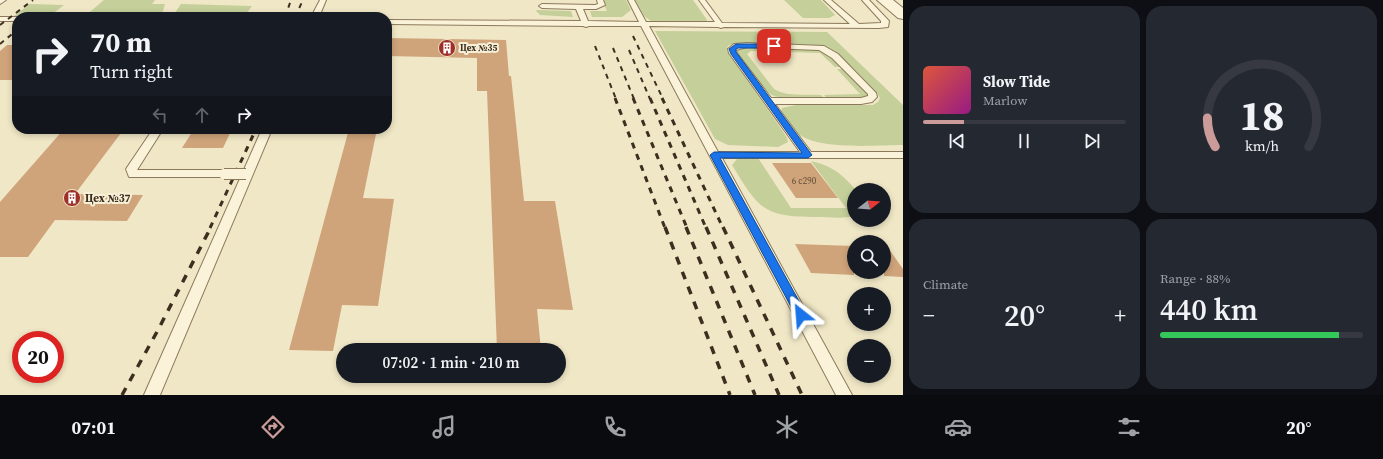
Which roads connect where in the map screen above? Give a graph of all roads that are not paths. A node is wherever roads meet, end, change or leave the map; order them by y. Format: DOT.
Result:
graph roads {
  1 [pos="3,0"];
  2 [pos="323,0"];
  3 [pos="600,0"];
  4 [pos="631,0"];
  5 [pos="702,0"];
  6 [pos="827,0"];
  7 [pos="865,0"];
  8 [pos="884,0"];
  9 [pos="0,2"];
  10 [pos="542,6"];
  11 [pos="579,7"];
  12 [pos="317,12"];
  13 [pos="903,15"];
  14 [pos="0,19"];
  15 [pos="12,20"];
  16 [pos="392,22"];
  17 [pos="586,25"];
  18 [pos="644,25"];
  19 [pos="721,26"];
  20 [pos="857,26"];
  21 [pos="768,101"];
  22 [pos="155,134"];
  23 [pos="265,134"];
  24 [pos="714,155"];
  25 [pos="808,155"];
  26 [pos="903,156"];
  27 [pos="247,174"];
  28 [pos="152,395"];
  29 [pos="844,395"];
  1 -- 9 [label="lane"];
  2 -- 12 [label="lane"];
  3 -- 11 [label="lane"];
  4 -- 18 [label="lane"];
  5 -- 19 [label="lane"];
  6 -- 20 [label="lane"];
  7 -- 20 [label="lane"];
  8 -- 13 [label="street"];
  10 -- 11 [label="lane"];
  11 -- 17 [label="lane"];
  14 -- 15 [label="lane"];
  16 -- 17 [label="lane"];
  17 -- 18 [label="lane"];
  18 -- 19 [label="lane"];
  18 -- 24 [label="lane"];
  19 -- 20 [label="lane"];
  21 -- 21 [label="lane"];
  21 -- 25 [label="lane"];
  22 -- 27 [label="lane, bridge"];
  23 -- 27 [label="lane"];
  24 -- 25 [label="lane"];
  24 -- 29 [label="lane"];
  25 -- 26 [label="lane"];
  27 -- 28 [label="lane"];
}
